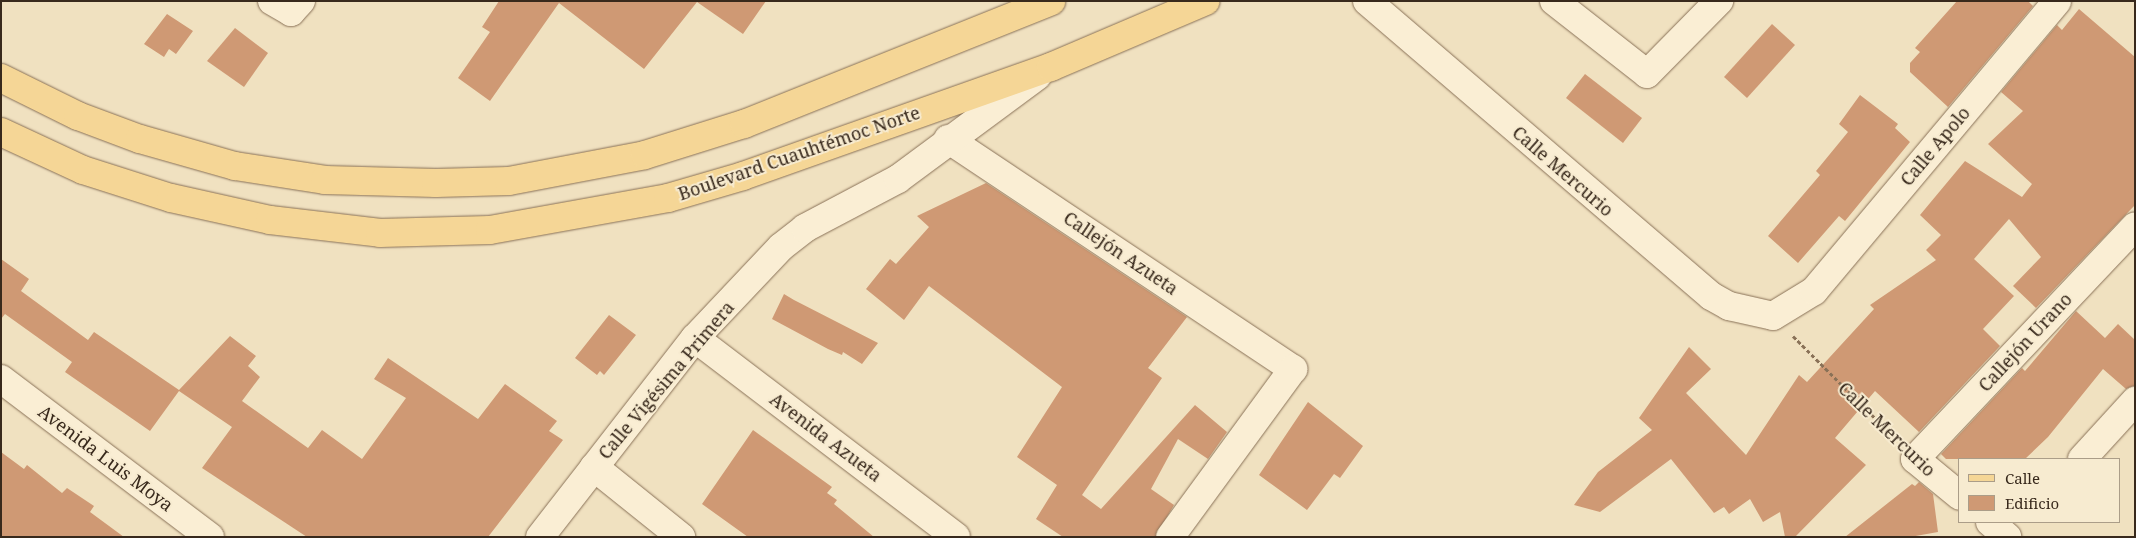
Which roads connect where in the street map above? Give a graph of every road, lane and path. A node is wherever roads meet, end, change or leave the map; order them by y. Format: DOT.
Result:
graph roads {
  1 [pos="1050,1"];
  2 [pos="1206,1"];
  3 [pos="1367,1"];
  4 [pos="1554,1"];
  5 [pos="1719,1"];
  6 [pos="2057,1"];
  7 [pos="1051,67"];
  8 [pos="1,78"];
  9 [pos="1,132"];
  10 [pos="948,138"];
  11 [pos="2135,226"];
  12 [pos="1774,316"];
  13 [pos="695,338"];
  14 [pos="4,386"];
  15 [pos="2135,401"];
  16 [pos="2083,458"];
  17 [pos="1916,459"];
  18 [pos="594,467"];
  19 [pos="1958,494"];
  20 [pos="1991,523"];
  21 [pos="2024,523"];
  22 [pos="210,537"];
  23 [pos="540,537"];
  24 [pos="682,537"];
  25 [pos="956,537"];
  26 [pos="1170,537"];
  27 [pos="2008,537"];
  28 [pos="2012,537"];
  1 -- 8 [label="main road"];
  2 -- 7 [label="main road, Boulevard Cuauhtémoc Norte"];
  3 -- 12 [label="street, Calle Mercurio"];
  4 -- 5 [label="street"];
  6 -- 12 [label="street, Calle Apolo"];
  7 -- 9 [label="main road, Boulevard Cuauhtémoc Norte"];
  7 -- 10 [label="street, Calle Vigésima Primera"];
  10 -- 13 [label="street, Calle Vigésima Primera"];
  10 -- 26 [label="street, Callejón Azueta"];
  11 -- 17 [label="street, Callejón Urano"];
  12 -- 17 [label="path, Calle Mercurio"];
  13 -- 18 [label="street, Calle Vigésima Primera"];
  13 -- 25 [label="street, Avenida Azueta"];
  14 -- 22 [label="street, Avenida Luis Moya"];
  15 -- 16 [label="street"];
  17 -- 19 [label="street, Calle Mercurio"];
  18 -- 23 [label="street, Calle Vigésima Primera"];
  18 -- 24 [label="street"];
  20 -- 27 [label="street"];
  21 -- 28 [label="street"];
}
